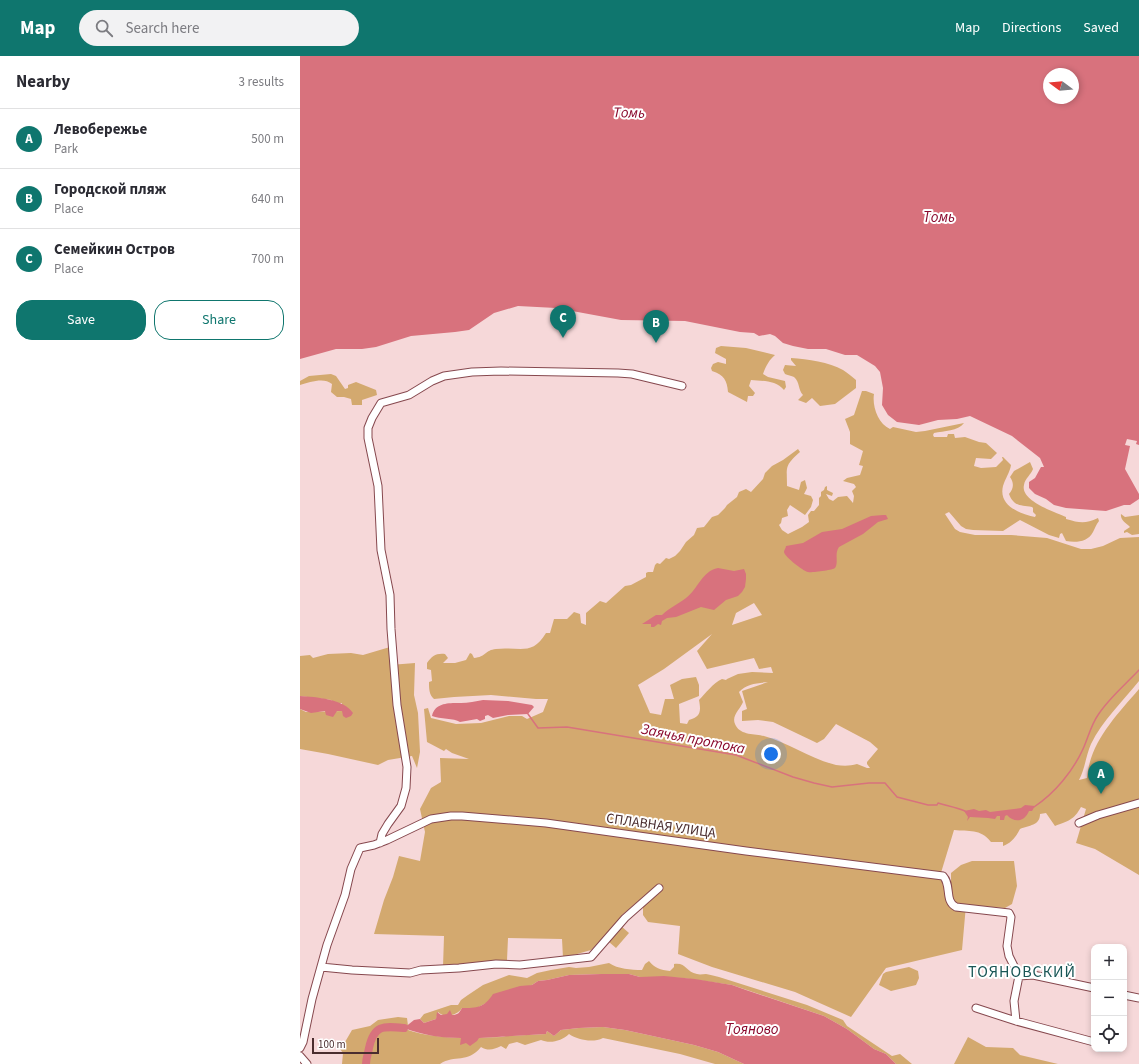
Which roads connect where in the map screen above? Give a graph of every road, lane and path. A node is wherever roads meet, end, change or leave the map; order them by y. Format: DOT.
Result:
graph roads {
  1 [pos="682,386"];
  2 [pos="1139,803"];
  3 [pos="1079,823"];
  4 [pos="380,843"];
  5 [pos="659,888"];
  6 [pos="321,967"];
  7 [pos="1020,976"];
  8 [pos="1091,987"];
  9 [pos="1127,996"];
  10 [pos="1139,998"];
  11 [pos="976,1008"];
  12 [pos="1016,1021"];
  13 [pos="1091,1041"];
  14 [pos="300,1048"];
  15 [pos="300,1056"];
  16 [pos="307,1064"];
  1 -- 4 [label="street"];
  2 -- 3 [label="street"];
  4 -- 6 [label="street, СПЛАВНАЯ УЛИЦА"];
  4 -- 7 [label="street, СПЛАВНАЯ УЛИЦА"];
  5 -- 6 [label="street"];
  6 -- 14 [label="street"];
  7 -- 8 [label="street"];
  7 -- 12 [label="street"];
  9 -- 10 [label="street"];
  11 -- 12 [label="street"];
  12 -- 13 [label="street"];
  15 -- 16 [label="street"];
}
